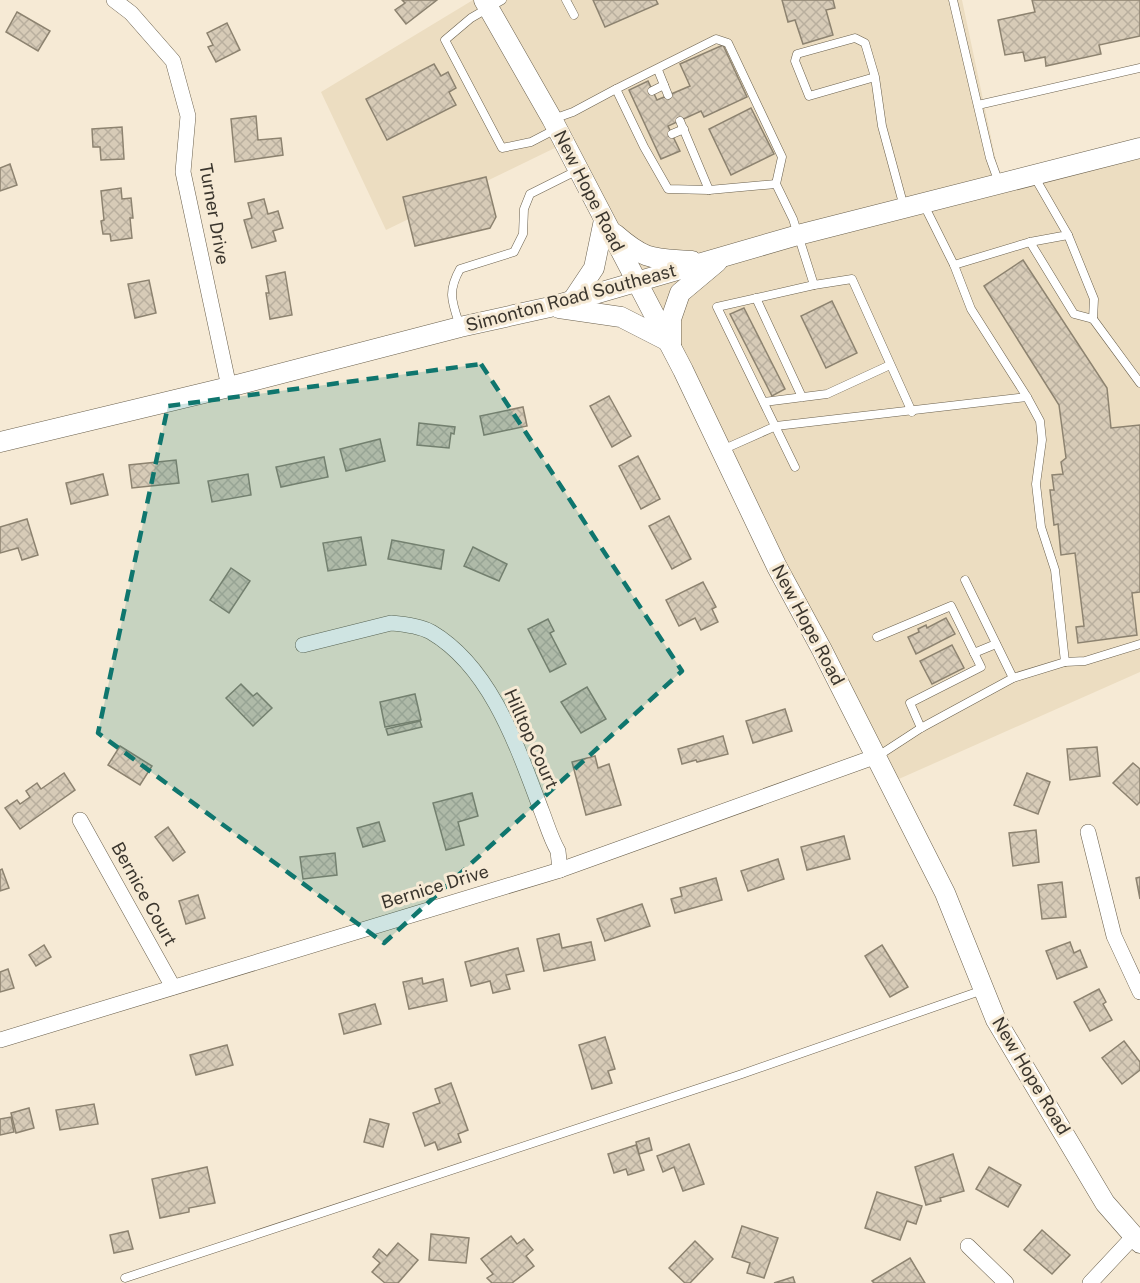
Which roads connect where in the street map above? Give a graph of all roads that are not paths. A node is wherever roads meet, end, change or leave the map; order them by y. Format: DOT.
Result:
graph roads {
  1 [pos="114,0"];
  2 [pos="566,0"];
  3 [pos="953,0"];
  4 [pos="492,3"];
  5 [pos="574,15"];
  6 [pos="1140,68"];
  7 [pos="658,70"];
  8 [pos="875,77"];
  9 [pos="664,86"];
  10 [pos="616,89"];
  11 [pos="652,91"];
  12 [pos="668,95"];
  13 [pos="634,100"];
  14 [pos="624,105"];
  15 [pos="978,105"];
  16 [pos="643,120"];
  17 [pos="680,121"];
  18 [pos="554,124"];
  19 [pos="633,125"];
  20 [pos="684,129"];
  21 [pos="672,134"];
  22 [pos="653,143"];
  23 [pos="644,147"];
  24 [pos="1140,148"];
  25 [pos="578,170"];
  26 [pos="1033,174"];
  27 [pos="999,183"];
  28 [pos="776,184"];
  29 [pos="709,190"];
  30 [pos="913,205"];
  31 [pos="606,224"];
  32 [pos="798,235"];
  33 [pos="1068,235"];
  34 [pos="1030,242"];
  35 [pos="715,260"];
  36 [pos="954,265"];
  37 [pos="636,282"];
  38 [pos="814,285"];
  39 [pos="756,298"];
  40 [pos="573,301"];
  41 [pos="550,307"];
  42 [pos="1093,319"];
  43 [pos="460,327"];
  44 [pos="668,344"];
  45 [pos="890,365"];
  46 [pos="1140,383"];
  47 [pos="229,387"];
  48 [pos="802,397"];
  49 [pos="1027,397"];
  50 [pos="764,402"];
  51 [pos="912,412"];
  52 [pos="776,426"];
  53 [pos="0,442"];
  54 [pos="721,451"];
  55 [pos="795,468"];
  56 [pos="966,580"];
  57 [pos="877,637"];
  58 [pos="996,644"];
  59 [pos="1140,644"];
  60 [pos="303,645"];
  61 [pos="974,652"];
  62 [pos="1065,662"];
  63 [pos="1013,678"];
  64 [pos="921,728"];
  65 [pos="877,756"];
  66 [pos="80,820"];
  67 [pos="1088,832"];
  68 [pos="561,870"];
  69 [pos="173,987"];
  70 [pos="984,989"];
  71 [pos="1140,992"];
  72 [pos="0,1040"];
  73 [pos="1137,1239"];
  74 [pos="968,1246"];
  75 [pos="125,1278"];
  76 [pos="1006,1283"];
  77 [pos="1090,1283"];
  1 -- 47 [label="street, Turner Drive"];
  2 -- 5 [label="lane"];
  3 -- 15 [label="lane"];
  4 -- 18 [label="street, New Hope Road"];
  4 -- 18 [label="lane"];
  6 -- 15 [label="lane"];
  7 -- 9 [label="lane"];
  7 -- 10 [label="lane"];
  7 -- 28 [label="lane"];
  8 -- 8 [label="lane"];
  8 -- 30 [label="lane"];
  9 -- 11 [label="lane"];
  9 -- 12 [label="lane"];
  10 -- 14 [label="lane"];
  10 -- 18 [label="lane"];
  13 -- 14 [label="lane"];
  14 -- 19 [label="lane"];
  15 -- 27 [label="lane"];
  16 -- 19 [label="lane"];
  17 -- 20 [label="lane"];
  18 -- 25 [label="street, New Hope Road"];
  19 -- 23 [label="lane"];
  20 -- 21 [label="lane"];
  20 -- 29 [label="lane"];
  22 -- 23 [label="lane"];
  23 -- 29 [label="lane"];
  24 -- 26 [label="street, Simonton Road Southeast"];
  25 -- 31 [label="street, New Hope Road"];
  25 -- 43 [label="lane"];
  26 -- 27 [label="street, Simonton Road Southeast"];
  26 -- 33 [label="lane"];
  27 -- 30 [label="street, Simonton Road Southeast"];
  28 -- 29 [label="lane"];
  28 -- 32 [label="lane"];
  30 -- 32 [label="street, Simonton Road Southeast"];
  30 -- 36 [label="lane"];
  31 -- 35 [label="street"];
  31 -- 37 [label="street, New Hope Road"];
  31 -- 40 [label="street"];
  32 -- 35 [label="street, Simonton Road Southeast"];
  32 -- 38 [label="lane"];
  33 -- 34 [label="lane"];
  33 -- 42 [label="lane"];
  34 -- 36 [label="lane"];
  34 -- 42 [label="lane"];
  35 -- 37 [label="street, Simonton Road Southeast"];
  35 -- 44 [label="street"];
  36 -- 49 [label="lane"];
  37 -- 40 [label="street, Simonton Road Southeast"];
  37 -- 44 [label="street, New Hope Road"];
  38 -- 39 [label="lane"];
  38 -- 45 [label="lane"];
  39 -- 48 [label="lane"];
  39 -- 50 [label="lane"];
  40 -- 41 [label="street, Simonton Road Southeast"];
  41 -- 43 [label="street, Simonton Road Southeast"];
  41 -- 44 [label="street"];
  42 -- 46 [label="lane"];
  43 -- 47 [label="street, Simonton Road Southeast"];
  44 -- 54 [label="street, New Hope Road"];
  45 -- 48 [label="lane"];
  45 -- 51 [label="lane"];
  47 -- 53 [label="street, Simonton Road Southeast"];
  48 -- 50 [label="lane"];
  49 -- 51 [label="lane"];
  49 -- 62 [label="lane"];
  50 -- 52 [label="lane"];
  51 -- 52 [label="lane"];
  52 -- 54 [label="lane"];
  52 -- 55 [label="lane"];
  54 -- 65 [label="street, New Hope Road"];
  56 -- 58 [label="lane"];
  57 -- 61 [label="lane"];
  58 -- 61 [label="lane"];
  58 -- 63 [label="lane"];
  59 -- 62 [label="lane"];
  60 -- 68 [label="street, Hilltop Court"];
  61 -- 64 [label="lane"];
  62 -- 63 [label="lane"];
  63 -- 64 [label="lane"];
  64 -- 65 [label="lane"];
  65 -- 68 [label="street, Bernice Drive"];
  65 -- 70 [label="street, New Hope Road"];
  66 -- 69 [label="street, Bernice Court"];
  67 -- 71 [label="street"];
  68 -- 69 [label="street, Bernice Drive"];
  69 -- 72 [label="street, Bernice Drive"];
  70 -- 73 [label="street, New Hope Road"];
  70 -- 75 [label="lane"];
  73 -- 77 [label="street"];
  74 -- 76 [label="street"];
}
